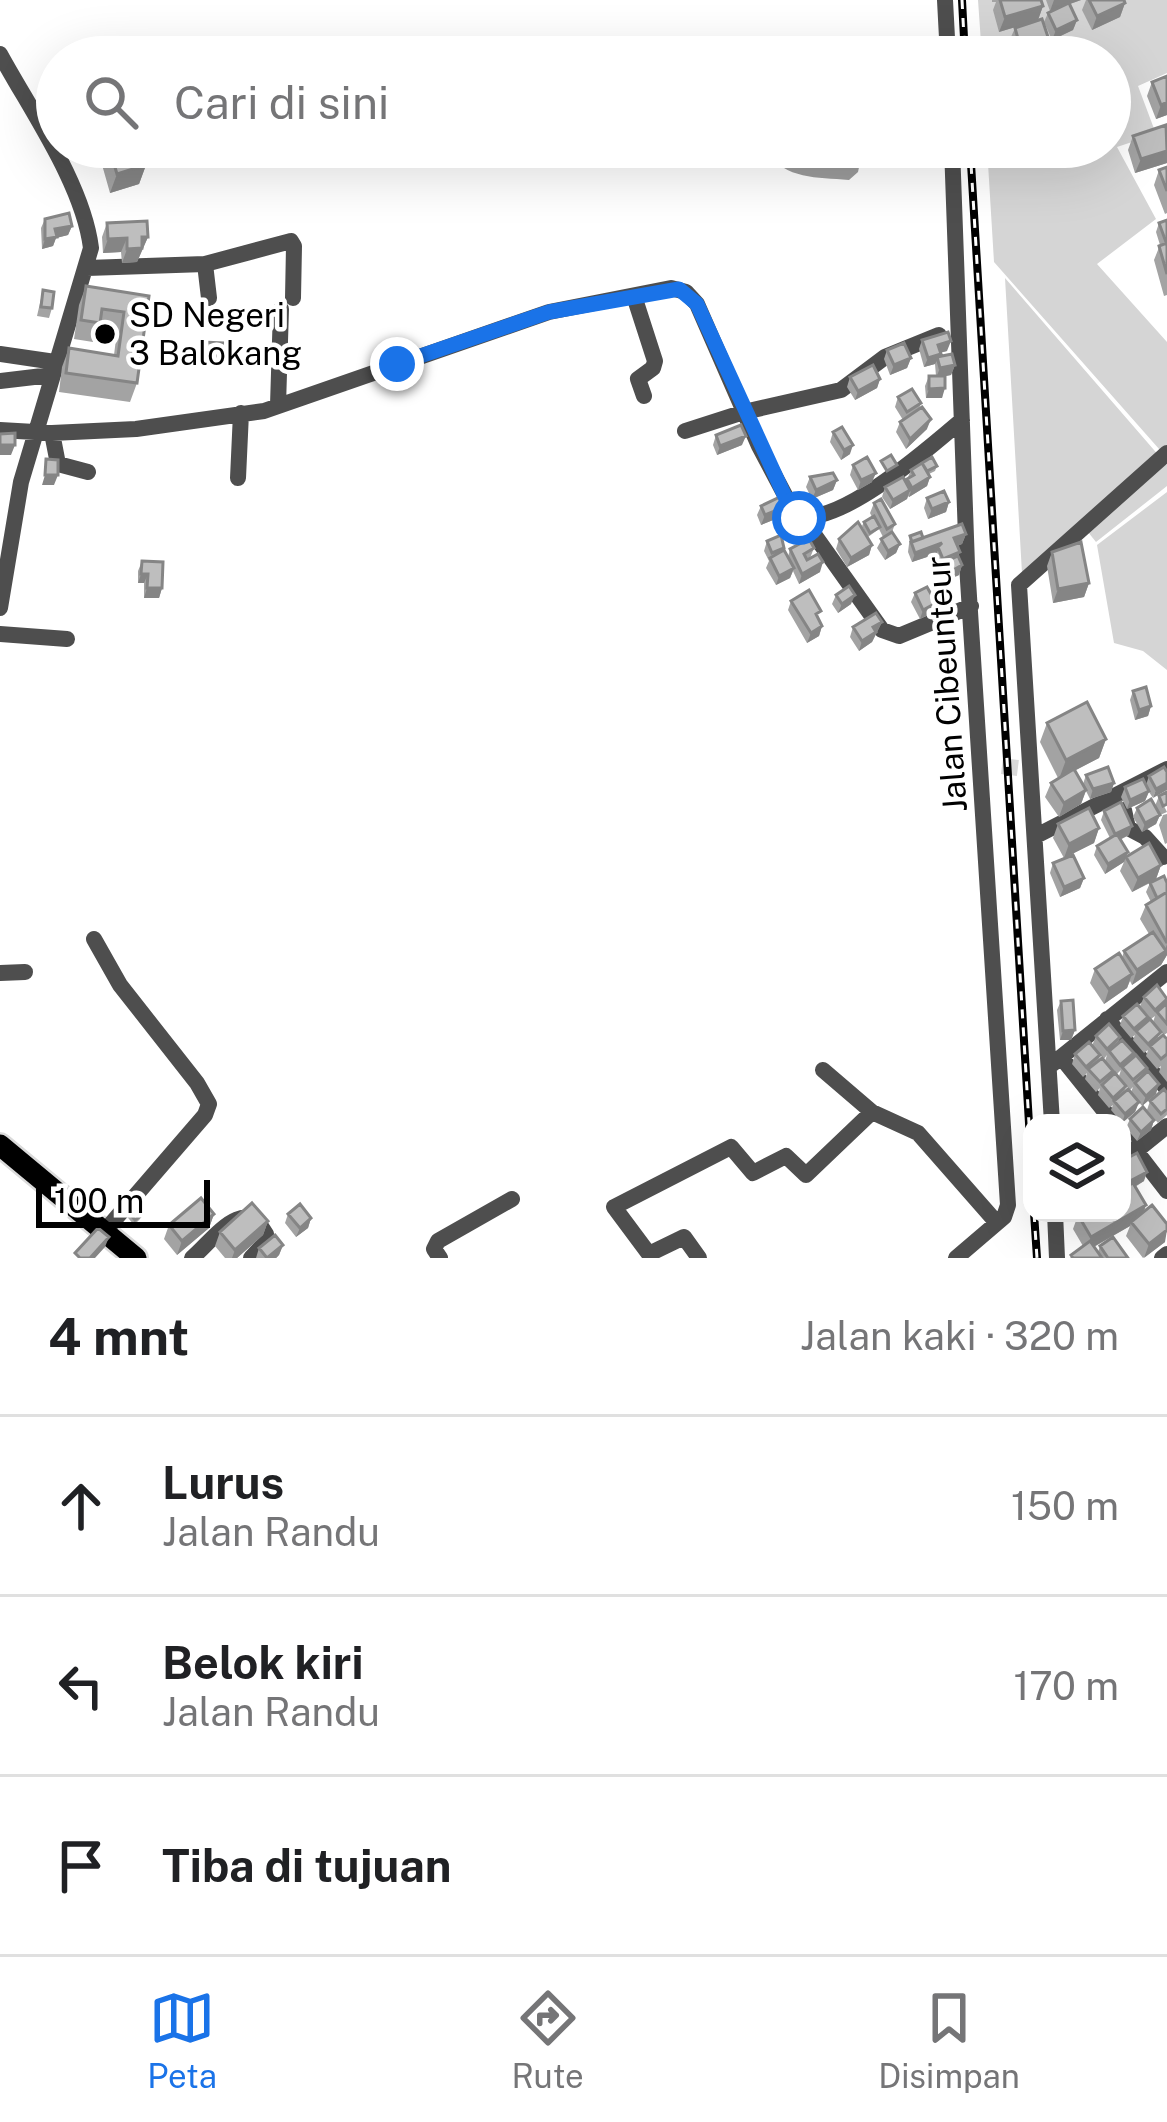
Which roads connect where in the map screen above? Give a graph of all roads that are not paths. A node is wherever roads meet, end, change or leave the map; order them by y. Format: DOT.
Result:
graph roads {
  1 [pos="945,0"];
  2 [pos="947,36"];
  3 [pos="0,54"];
  4 [pos="36,122"];
  5 [pos="60,168"];
  6 [pos="953,168"];
  7 [pos="205,264"];
  8 [pos="87,268"];
  9 [pos="634,296"];
  10 [pos="208,298"];
  11 [pos="961,327"];
  12 [pos="0,354"];
  13 [pos="53,369"];
  14 [pos="0,381"];
  15 [pos="644,396"];
  16 [pos="278,405"];
  17 [pos="744,412"];
  18 [pos="241,413"];
  19 [pos="962,420"];
  20 [pos="0,430"];
  21 [pos="685,431"];
  22 [pos="43,432"];
  23 [pos="1167,453"];
  24 [pos="88,472"];
  25 [pos="238,478"];
  26 [pos="803,519"];
  27 [pos="970,606"];
  28 [pos="0,608"];
  29 [pos="0,634"];
  30 [pos="68,639"];
  31 [pos="981,767"];
  32 [pos="1017,768"];
  33 [pos="1167,770"];
  34 [pos="1117,792"];
  35 [pos="1036,836"];
  36 [pos="1163,857"];
  37 [pos="94,939"];
  38 [pos="25,972"];
  39 [pos="0,973"];
  40 [pos="1160,978"];
  41 [pos="1167,1000"];
  42 [pos="1107,1019"];
  43 [pos="1056,1061"];
  44 [pos="823,1070"];
  45 [pos="1167,1089"];
  46 [pos="872,1112"];
  47 [pos="1053,1114"];
  48 [pos="1106,1114"];
  49 [pos="1167,1126"];
  50 [pos="0,1145"];
  51 [pos="1131,1145"];
  52 [pos="1136,1151"];
  53 [pos="1167,1191"];
  54 [pos="512,1199"];
  55 [pos="1000,1220"];
  56 [pos="1056,1222"];
  57 [pos="223,1229"];
  58 [pos="104,1232"];
  59 [pos="205,1254"];
  60 [pos="136,1258"];
  61 [pos="251,1258"];
  62 [pos="440,1258"];
  63 [pos="699,1258"];
  64 [pos="956,1258"];
  65 [pos="1058,1258"];
  1 -- 2 [label="street"];
  3 -- 4 [label="street"];
  5 -- 8 [label="street"];
  6 -- 11 [label="street, Jalan Cibeunteur"];
  7 -- 8 [label="street"];
  7 -- 10 [label="street"];
  7 -- 16 [label="street"];
  8 -- 13 [label="street"];
  9 -- 15 [label="street"];
  9 -- 16 [label="street"];
  9 -- 17 [label="street"];
  11 -- 17 [label="street"];
  11 -- 19 [label="street, Jalan Cibeunteur"];
  12 -- 13 [label="street"];
  13 -- 14 [label="street"];
  13 -- 22 [label="street"];
  16 -- 18 [label="street"];
  17 -- 21 [label="street"];
  17 -- 26 [label="street"];
  18 -- 22 [label="street"];
  18 -- 25 [label="street"];
  19 -- 26 [label="street"];
  19 -- 27 [label="street, Jalan Cibeunteur"];
  20 -- 22 [label="street"];
  22 -- 24 [label="street"];
  22 -- 28 [label="street"];
  23 -- 32 [label="street"];
  26 -- 27 [label="street"];
  27 -- 31 [label="street, Jalan Cibeunteur"];
  29 -- 30 [label="street"];
  31 -- 32 [label="street"];
  31 -- 55 [label="street, Jalan Cibeunteur"];
  32 -- 35 [label="street"];
  33 -- 34 [label="street"];
  34 -- 35 [label="street"];
  34 -- 36 [label="street"];
  35 -- 43 [label="street"];
  37 -- 58 [label="street"];
  38 -- 39 [label="street"];
  40 -- 41 [label="street"];
  40 -- 42 [label="street"];
  42 -- 43 [label="street"];
  42 -- 45 [label="street"];
  43 -- 47 [label="street"];
  43 -- 48 [label="street"];
  44 -- 46 [label="street"];
  46 -- 55 [label="street"];
  46 -- 63 [label="street"];
  49 -- 52 [label="street"];
  50 -- 58 [label="main road"];
  51 -- 52 [label="street"];
  52 -- 53 [label="street"];
  54 -- 62 [label="street"];
  55 -- 64 [label="street"];
  56 -- 65 [label="street"];
  57 -- 59 [label="street"];
  57 -- 61 [label="street"];
  57 -- 61 [label="street"];
  58 -- 60 [label="main road"];
}
